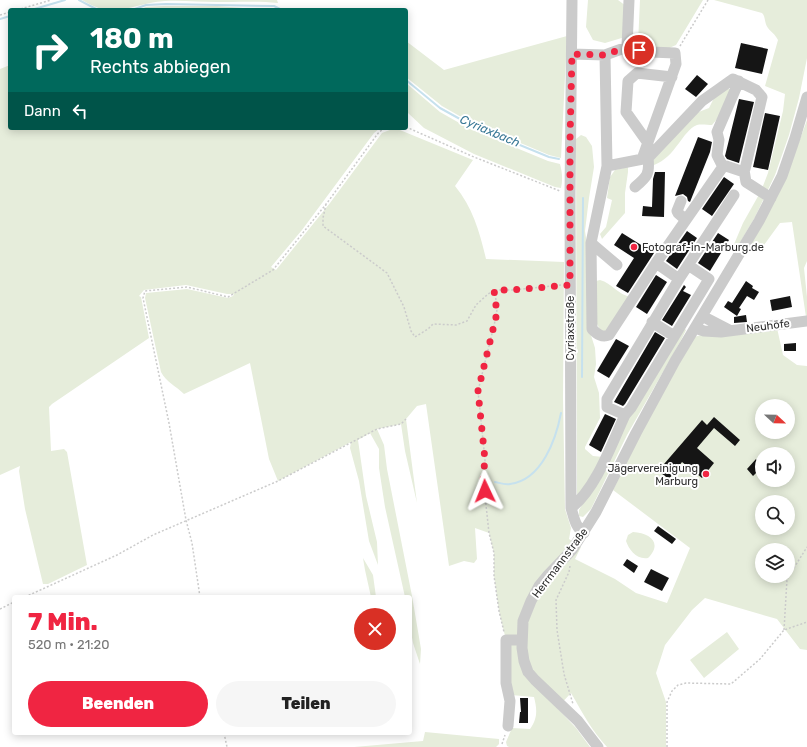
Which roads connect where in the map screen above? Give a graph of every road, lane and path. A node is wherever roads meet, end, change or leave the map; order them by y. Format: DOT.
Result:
graph roads {
  1 [pos="51,0"];
  2 [pos="572,0"];
  3 [pos="708,0"];
  4 [pos="628,1"];
  5 [pos="23,8"];
  6 [pos="627,47"];
  7 [pos="675,53"];
  8 [pos="572,54"];
  9 [pos="605,55"];
  10 [pos="672,77"];
  11 [pos="739,81"];
  12 [pos="807,97"];
  13 [pos="408,128"];
  14 [pos="382,130"];
  15 [pos="648,143"];
  16 [pos="645,159"];
  17 [pos="607,166"];
  18 [pos="723,167"];
  19 [pos="744,170"];
  20 [pos="635,187"];
  21 [pos="570,195"];
  22 [pos="734,195"];
  23 [pos="771,198"];
  24 [pos="681,201"];
  25 [pos="327,203"];
  26 [pos="686,220"];
  27 [pos="591,244"];
  28 [pos="656,263"];
  29 [pos="617,265"];
  30 [pos="688,265"];
  31 [pos="679,279"];
  32 [pos="570,285"];
  33 [pos="494,290"];
  34 [pos="702,316"];
  35 [pos="807,321"];
  36 [pos="652,322"];
  37 [pos="695,328"];
  38 [pos="730,330"];
  39 [pos="674,336"];
  40 [pos="625,415"];
  41 [pos="406,419"];
  42 [pos="571,508"];
  43 [pos="186,520"];
  44 [pos="584,533"];
  45 [pos="807,547"];
  46 [pos="570,565"];
  47 [pos="29,595"];
  48 [pos="200,595"];
  49 [pos="12,603"];
  50 [pos="0,609"];
  51 [pos="807,622"];
  52 [pos="784,630"];
  53 [pos="506,640"];
  54 [pos="522,640"];
  55 [pos="578,721"];
  56 [pos="508,726"];
  57 [pos="224,735"];
  58 [pos="227,747"];
  59 [pos="598,747"];
  60 [pos="667,747"];
  1 -- 5 [label="path"];
  2 -- 8 [label="street, Cyriaxstraße"];
  3 -- 7 [label="path"];
  4 -- 6 [label="street"];
  6 -- 7 [label="street"];
  6 -- 9 [label="street"];
  7 -- 10 [label="street"];
  8 -- 9 [label="street"];
  8 -- 21 [label="street, Cyriaxstraße"];
  9 -- 17 [label="street"];
  10 -- 15 [label="street"];
  10 -- 15 [label="street"];
  11 -- 16 [label="street"];
  11 -- 18 [label="street"];
  11 -- 19 [label="street"];
  12 -- 23 [label="street, Herrmannstraße"];
  13 -- 21 [label="path"];
  14 -- 25 [label="path"];
  15 -- 16 [label="street"];
  16 -- 17 [label="street"];
  16 -- 20 [label="street"];
  17 -- 27 [label="street"];
  18 -- 19 [label="street"];
  18 -- 26 [label="street"];
  19 -- 23 [label="street"];
  21 -- 32 [label="street, Cyriaxstraße"];
  22 -- 30 [label="street"];
  23 -- 34 [label="street, Herrmannstraße"];
  24 -- 26 [label="street"];
  25 -- 33 [label="path"];
  25 -- 43 [label="path"];
  26 -- 28 [label="street"];
  27 -- 28 [label="street"];
  27 -- 29 [label="street"];
  28 -- 31 [label="street"];
  30 -- 31 [label="street"];
  30 -- 39 [label="street"];
  31 -- 36 [label="street"];
  32 -- 33 [label="path"];
  32 -- 42 [label="street, Cyriaxstraße"];
  33 -- 53 [label="path"];
  34 -- 37 [label="street, Herrmannstraße"];
  34 -- 38 [label="street"];
  35 -- 38 [label="street, Neuhöfe"];
  36 -- 39 [label="street"];
  36 -- 40 [label="street"];
  37 -- 38 [label="street, Neuhöfe"];
  37 -- 44 [label="street, Herrmannstraße"];
  39 -- 40 [label="street"];
  40 -- 42 [label="street"];
  41 -- 43 [label="path"];
  42 -- 44 [label="street, Cyriaxstraße"];
  43 -- 47 [label="path"];
  43 -- 48 [label="path"];
  44 -- 54 [label="street, Herrmannstraße"];
  45 -- 52 [label="path"];
  46 -- 55 [label="path"];
  49 -- 50 [label="path"];
  51 -- 52 [label="path"];
  52 -- 60 [label="path"];
  53 -- 54 [label="street"];
  53 -- 56 [label="street"];
  54 -- 55 [label="street, Herrmannstraße"];
  55 -- 59 [label="street, Herrmannstraße"];
  57 -- 58 [label="path"];
}
